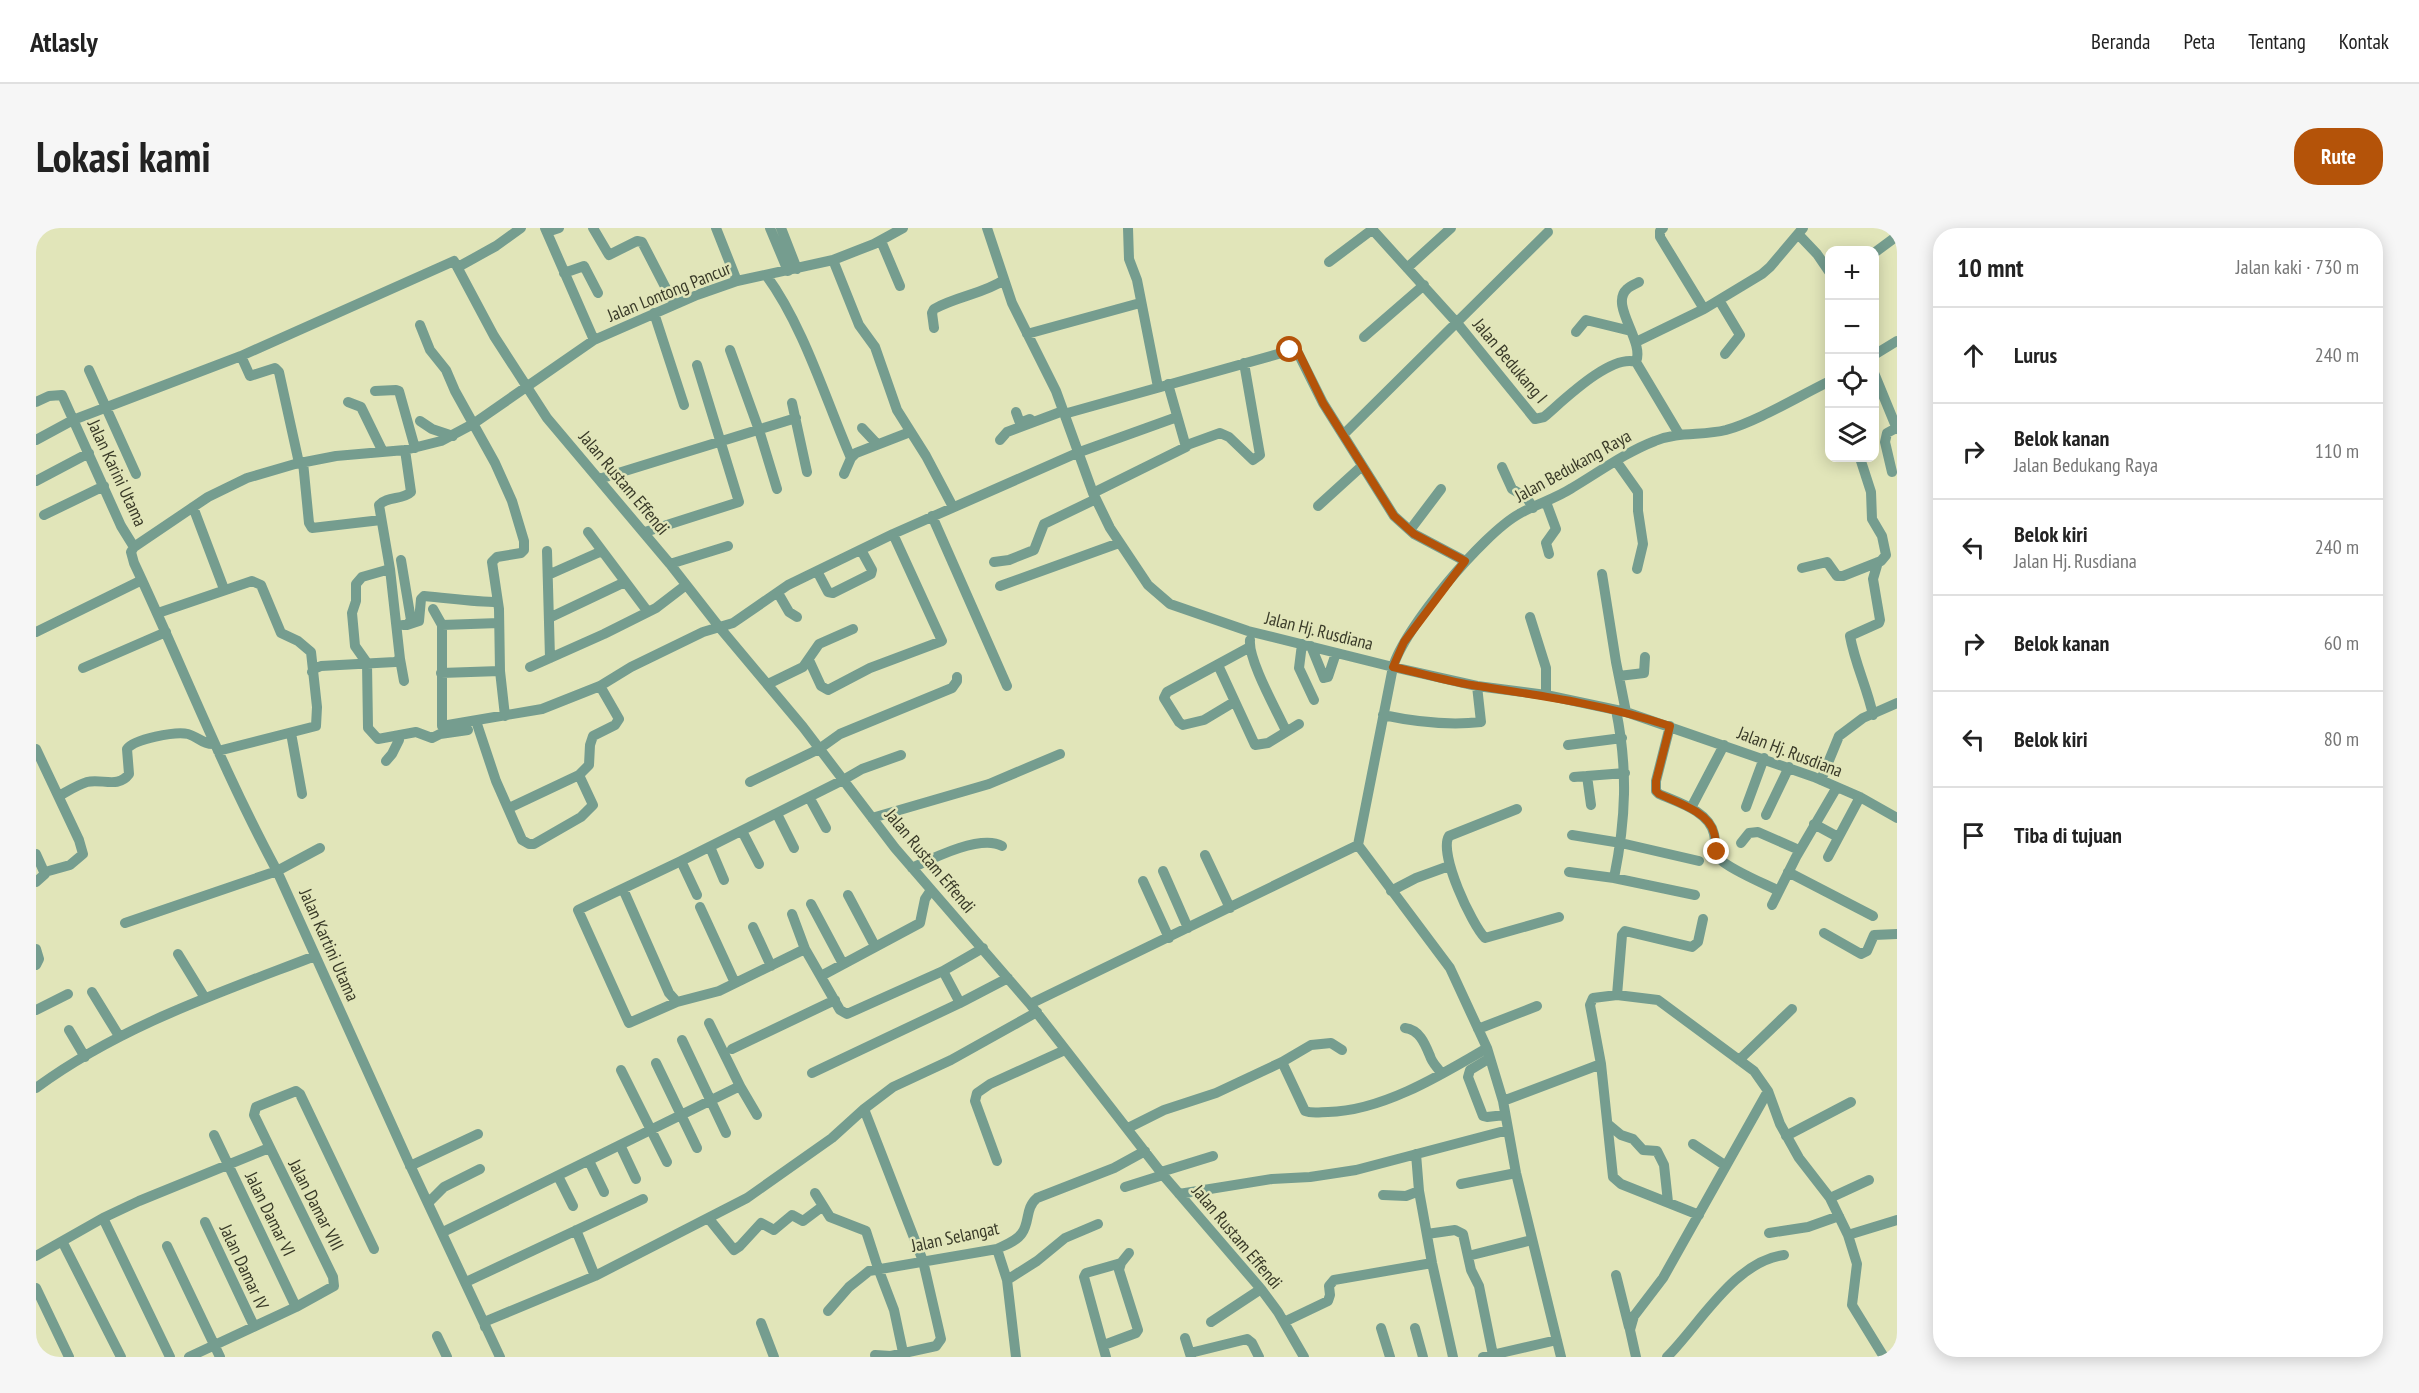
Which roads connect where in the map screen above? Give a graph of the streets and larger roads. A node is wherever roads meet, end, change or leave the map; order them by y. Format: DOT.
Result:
graph roads {
  1 [pos="521,228"];
  2 [pos="559,228"];
  3 [pos="593,228"];
  4 [pos="716,228"];
  5 [pos="770,228"];
  6 [pos="781,228"];
  7 [pos="903,228"];
  8 [pos="987,228"];
  9 [pos="1128,228"];
  10 [pos="1451,228"];
  11 [pos="1663,228"];
  12 [pos="1372,229"];
  13 [pos="546,230"];
  14 [pos="1801,231"];
  15 [pos="1548,232"];
  16 [pos="886,235"];
  17 [pos="1897,236"];
  18 [pos="1879,250"];
  19 [pos="833,260"];
  20 [pos="1329,262"];
  21 [pos="1825,266"];
  22 [pos="458,267"];
  23 [pos="1407,268"];
  24 [pos="790,271"];
  25 [pos="564,273"];
  26 [pos="768,275"];
  27 [pos="1004,280"];
  28 [pos="737,281"];
  29 [pos="1639,282"];
  30 [pos="1424,285"];
  31 [pos="900,286"];
  32 [pos="598,293"];
  33 [pos="1719,300"];
  34 [pos="1140,303"];
  35 [pos="674,304"];
  36 [pos="1704,309"];
  37 [pos="654,313"];
  38 [pos="1457,323"];
  39 [pos="420,325"];
  40 [pos="934,328"];
  41 [pos="1631,331"];
  42 [pos="1575,332"];
  43 [pos="1027,334"];
  44 [pos="1364,337"];
  45 [pos="594,340"];
  46 [pos="1897,341"];
  47 [pos="1635,342"];
  48 [pos="730,350"];
  49 [pos="1879,351"];
  50 [pos="1725,354"];
  51 [pos="241,357"];
  52 [pos="1636,362"];
  53 [pos="1244,363"];
  54 [pos="697,365"];
  55 [pos="89,370"];
  56 [pos="1825,383"];
  57 [pos="1879,383"];
  58 [pos="1163,386"];
  59 [pos="526,388"];
  60 [pos="375,391"];
  61 [pos="36,402"];
  62 [pos="348,402"];
  63 [pos="792,404"];
  64 [pos="684,405"];
  65 [pos="107,408"];
  66 [pos="1063,411"];
  67 [pos="1016,412"];
  68 [pos="72,416"];
  69 [pos="1177,417"];
  70 [pos="796,418"];
  71 [pos="420,421"];
  72 [pos="473,424"];
  73 [pos="862,428"];
  74 [pos="1897,428"];
  75 [pos="759,430"];
  76 [pos="910,432"];
  77 [pos="1679,434"];
  78 [pos="1342,435"];
  79 [pos="453,436"];
  80 [pos="36,440"];
  81 [pos="1000,440"];
  82 [pos="720,442"];
  83 [pos="877,444"];
  84 [pos="1187,445"];
  85 [pos="410,449"];
  86 [pos="383,452"];
  87 [pos="89,453"];
  88 [pos="857,453"];
  89 [pos="1077,453"];
  90 [pos="1616,461"];
  91 [pos="1861,462"];
  92 [pos="301,463"];
  93 [pos="1362,466"];
  94 [pos="1502,467"];
  95 [pos="807,472"];
  96 [pos="1892,472"];
  97 [pos="136,474"];
  98 [pos="844,474"];
  99 [pos="599,479"];
  100 [pos="36,480"];
  101 [pos="104,486"];
  102 [pos="777,489"];
  103 [pos="1441,489"];
  104 [pos="1094,496"];
  105 [pos="1546,502"];
  106 [pos="1318,506"];
  107 [pos="193,507"];
  108 [pos="953,507"];
  109 [pos="1533,508"];
  110 [pos="44,515"];
  111 [pos="932,516"];
  112 [pos="381,520"];
  113 [pos="1410,530"];
  114 [pos="588,532"];
  115 [pos="645,532"];
  116 [pos="896,533"];
  117 [pos="1119,543"];
  118 [pos="728,546"];
  119 [pos="134,547"];
  120 [pos="861,550"];
  121 [pos="547,551"];
  122 [pos="602,551"];
  123 [pos="1549,554"];
  124 [pos="401,560"];
  125 [pos="1465,561"];
  126 [pos="994,562"];
  127 [pos="1878,562"];
  128 [pos="670,564"];
  129 [pos="1802,568"];
  130 [pos="390,569"];
  131 [pos="1637,569"];
  132 [pos="817,571"];
  133 [pos="1602,574"];
  134 [pos="548,575"];
  135 [pos="142,580"];
  136 [pos="625,582"];
  137 [pos="686,585"];
  138 [pos="1000,586"];
  139 [pos="224,589"];
  140 [pos="778,593"];
  141 [pos="498,602"];
  142 [pos="433,609"];
  143 [pos="648,612"];
  144 [pos="158,613"];
  145 [pos="1530,616"];
  146 [pos="797,617"];
  147 [pos="549,618"];
  148 [pos="499,623"];
  149 [pos="402,625"];
  150 [pos="442,625"];
  151 [pos="720,628"];
  152 [pos="853,629"];
  153 [pos="36,632"];
  154 [pos="166,632"];
  155 [pos="1253,632"];
  156 [pos="1307,645"];
  157 [pos="1250,647"];
  158 [pos="1336,653"];
  159 [pos="1645,657"];
  160 [pos="550,658"];
  161 [pos="400,659"];
  162 [pos="809,660"];
  163 [pos="367,663"];
  164 [pos="1218,665"];
  165 [pos="530,667"];
  166 [pos="1393,667"];
  167 [pos="83,668"];
  168 [pos="500,671"];
  169 [pos="312,672"];
  170 [pos="441,673"];
  171 [pos="1619,676"];
  172 [pos="957,677"];
  173 [pos="404,681"];
  174 [pos="768,684"];
  175 [pos="600,686"];
  176 [pos="1007,686"];
  177 [pos="1477,686"];
  178 [pos="1546,695"];
  179 [pos="1314,700"];
  180 [pos="1234,702"];
  181 [pos="1897,702"];
  182 [pos="1621,711"];
  183 [pos="1873,714"];
  184 [pos="1383,715"];
  185 [pos="505,716"];
  186 [pos="1299,724"];
  187 [pos="477,725"];
  188 [pos="1670,726"];
  189 [pos="1286,731"];
  190 [pos="291,733"];
  191 [pos="398,737"];
  192 [pos="1622,738"];
  193 [pos="1568,745"];
  194 [pos="1724,745"];
  195 [pos="216,748"];
  196 [pos="36,749"];
  197 [pos="819,749"];
  198 [pos="1060,754"];
  199 [pos="901,756"];
  200 [pos="1764,758"];
  201 [pos="386,761"];
  202 [pos="1789,767"];
  203 [pos="1625,773"];
  204 [pos="579,775"];
  205 [pos="1587,776"];
  206 [pos="1574,777"];
  207 [pos="843,780"];
  208 [pos="1821,780"];
  209 [pos="750,782"];
  210 [pos="1837,787"];
  211 [pos="302,794"];
  212 [pos="59,796"];
  213 [pos="809,797"];
  214 [pos="1860,797"];
  215 [pos="1591,805"];
  216 [pos="1746,807"];
  217 [pos="509,808"];
  218 [pos="1691,808"];
  219 [pos="1517,809"];
  220 [pos="777,814"];
  221 [pos="1766,815"];
  222 [pos="872,818"];
  223 [pos="1897,818"];
  224 [pos="1814,824"];
  225 [pos="826,828"];
  226 [pos="742,831"];
  227 [pos="1572,836"];
  228 [pos="1838,837"];
  229 [pos="1621,843"];
  230 [pos="1741,843"];
  231 [pos="1358,845"];
  232 [pos="1002,846"];
  233 [pos="710,847"];
  234 [pos="320,848"];
  235 [pos="794,848"];
  236 [pos="1800,850"];
  237 [pos="36,854"];
  238 [pos="1205,855"];
  239 [pos="1828,857"];
  240 [pos="681,861"];
  241 [pos="1699,861"];
  242 [pos="759,864"];
  243 [pos="1449,866"];
  244 [pos="912,868"];
  245 [pos="278,871"];
  246 [pos="1163,871"];
  247 [pos="45,872"];
  248 [pos="1569,872"];
  249 [pos="1788,872"];
  250 [pos="1614,878"];
  251 [pos="724,880"];
  252 [pos="1143,881"];
  253 [pos="36,882"];
  254 [pos="623,889"];
  255 [pos="931,890"];
  256 [pos="1391,891"];
  257 [pos="1779,891"];
  258 [pos="697,895"];
  259 [pos="848,895"];
  260 [pos="1695,895"];
  261 [pos="811,904"];
  262 [pos="1772,905"];
  263 [pos="700,907"];
  264 [pos="1230,908"];
  265 [pos="792,914"];
  266 [pos="1873,916"];
  267 [pos="1559,917"];
  268 [pos="1703,919"];
  269 [pos="125,923"];
  270 [pos="753,927"];
  271 [pos="1188,928"];
  272 [pos="1824,933"];
  273 [pos="1897,934"];
  274 [pos="1169,938"];
  275 [pos="875,946"];
  276 [pos="983,948"];
  277 [pos="36,949"];
  278 [pos="804,949"];
  279 [pos="178,954"];
  280 [pos="315,956"];
  281 [pos="843,964"];
  282 [pos="36,965"];
  283 [pos="771,966"];
  284 [pos="943,971"];
  285 [pos="821,976"];
  286 [pos="1008,978"];
  287 [pos="735,983"];
  288 [pos="92,992"];
  289 [pos="68,994"];
  290 [pos="1617,995"];
  291 [pos="205,998"];
  292 [pos="834,1000"];
  293 [pos="677,1002"];
  294 [pos="960,1003"];
  295 [pos="1537,1006"];
  296 [pos="1033,1008"];
  297 [pos="1792,1009"];
  298 [pos="36,1010"];
  299 [pos="709,1023"];
  300 [pos="1405,1028"];
  301 [pos="1478,1029"];
  302 [pos="69,1030"];
  303 [pos="119,1036"];
  304 [pos="682,1040"];
  305 [pos="732,1049"];
  306 [pos="1065,1050"];
  307 [pos="1342,1050"];
  308 [pos="1489,1053"];
  309 [pos="85,1057"];
  310 [pos="1739,1060"];
  311 [pos="1282,1062"];
  312 [pos="656,1063"];
  313 [pos="1601,1064"];
  314 [pos="621,1070"];
  315 [pos="812,1073"];
  316 [pos="1442,1073"];
  317 [pos="740,1086"];
  318 [pos="36,1088"];
  319 [pos="1768,1091"];
  320 [pos="711,1101"];
  321 [pos="1503,1101"];
  322 [pos="1851,1102"];
  323 [pos="864,1109"];
  324 [pos="757,1115"];
  325 [pos="1506,1115"];
  326 [pos="681,1116"];
  327 [pos="1609,1125"];
  328 [pos="1128,1128"];
  329 [pos="651,1130"];
  330 [pos="1508,1130"];
  331 [pos="726,1133"];
  332 [pos="478,1134"];
  333 [pos="214,1135"];
  334 [pos="1786,1136"];
  335 [pos="1693,1144"];
  336 [pos="620,1145"];
  337 [pos="268,1148"];
  338 [pos="697,1148"];
  339 [pos="1145,1151"];
  340 [pos="1416,1154"];
  341 [pos="1213,1156"];
  342 [pos="589,1161"];
  343 [pos="997,1161"];
  344 [pos="667,1162"];
  345 [pos="229,1166"];
  346 [pos="410,1166"];
  347 [pos="1726,1166"];
  348 [pos="480,1169"];
  349 [pos="1162,1173"];
  350 [pos="1516,1173"];
  351 [pos="558,1176"];
  352 [pos="636,1179"];
  353 [pos="1869,1180"];
  354 [pos="1461,1184"];
  355 [pos="1125,1187"];
  356 [pos="1419,1191"];
  357 [pos="604,1192"];
  358 [pos="815,1193"];
  359 [pos="1179,1194"];
  360 [pos="1383,1195"];
  361 [pos="1830,1198"];
  362 [pos="643,1199"];
  363 [pos="429,1202"];
  364 [pos="1668,1202"];
  365 [pos="573,1206"];
  366 [pos="823,1206"];
  367 [pos="1700,1215"];
  368 [pos="1839,1216"];
  369 [pos="103,1218"];
  370 [pos="709,1219"];
  371 [pos="1897,1220"];
  372 [pos="204,1222"];
  373 [pos="1098,1224"];
  374 [pos="576,1230"];
  375 [pos="443,1232"];
  376 [pos="1769,1233"];
  377 [pos="1427,1234"];
  378 [pos="1848,1235"];
  379 [pos="1532,1240"];
  380 [pos="63,1243"];
  381 [pos="167,1246"];
  382 [pos="374,1249"];
  383 [pos="997,1249"];
  384 [pos="1129,1253"];
  385 [pos="1784,1255"];
  386 [pos="36,1256"];
  387 [pos="1468,1256"];
  388 [pos="923,1261"];
  389 [pos="1121,1263"];
  390 [pos="1432,1263"];
  391 [pos="878,1268"];
  392 [pos="1616,1275"];
  393 [pos="595,1276"];
  394 [pos="1006,1280"];
  395 [pos="466,1282"];
  396 [pos="36,1288"];
  397 [pos="1261,1289"];
  398 [pos="296,1307"];
  399 [pos="828,1311"];
  400 [pos="484,1322"];
  401 [pos="1211,1322"];
  402 [pos="1284,1322"];
  403 [pos="761,1323"];
  404 [pos="254,1326"];
  405 [pos="1381,1328"];
  406 [pos="1415,1328"];
  407 [pos="1630,1330"];
  408 [pos="437,1336"];
  409 [pos="1185,1338"];
  410 [pos="1557,1340"];
  411 [pos="214,1345"];
  412 [pos="1104,1345"];
  413 [pos="875,1355"];
  414 [pos="904,1355"];
  415 [pos="1190,1355"];
  416 [pos="1488,1356"];
  417 [pos="69,1357"];
  418 [pos="121,1357"];
  419 [pos="170,1357"];
  420 [pos="189,1357"];
  421 [pos="220,1357"];
  422 [pos="447,1357"];
  423 [pos="491,1357"];
  424 [pos="500,1357"];
  425 [pos="774,1357"];
  426 [pos="1016,1357"];
  427 [pos="1106,1357"];
  428 [pos="1259,1357"];
  429 [pos="1304,1357"];
  430 [pos="1389,1357"];
  431 [pos="1423,1357"];
  432 [pos="1453,1357"];
  433 [pos="1562,1357"];
  434 [pos="1636,1357"];
  435 [pos="1667,1357"];
  436 [pos="1884,1357"];
  1 -- 22 [label="street"];
  2 -- 13 [label="street"];
  3 -- 35 [label="street"];
  4 -- 28 [label="street"];
  5 -- 24 [label="street"];
  6 -- 24 [label="street"];
  7 -- 16 [label="street, Jalan Lontong Pancur"];
  8 -- 27 [label="street, Jalan Hj. Rusdiana"];
  9 -- 34 [label="street"];
  10 -- 23 [label="street"];
  11 -- 36 [label="street"];
  12 -- 20 [label="street"];
  12 -- 23 [label="street, Jalan Bedukang I"];
  13 -- 25 [label="street"];
  14 -- 21 [label="street"];
  14 -- 33 [label="street"];
  15 -- 38 [label="street"];
  16 -- 19 [label="street, Jalan Lontong Pancur"];
  16 -- 31 [label="street"];
  17 -- 18 [label="street"];
  19 -- 24 [label="street, Jalan Lontong Pancur"];
  19 -- 76 [label="street"];
  22 -- 51 [label="street"];
  22 -- 59 [label="street, Jalan Rustam Effendi"];
  23 -- 30 [label="street, Jalan Bedukang I"];
  24 -- 26 [label="street, Jalan Lontong Pancur"];
  25 -- 32 [label="street"];
  25 -- 45 [label="street"];
  26 -- 28 [label="street, Jalan Lontong Pancur"];
  26 -- 88 [label="street"];
  27 -- 40 [label="street"];
  27 -- 43 [label="street, Jalan Hj. Rusdiana"];
  28 -- 35 [label="street, Jalan Lontong Pancur"];
  29 -- 41 [label="street"];
  30 -- 38 [label="street, Jalan Bedukang I"];
  30 -- 44 [label="street"];
  33 -- 36 [label="street"];
  33 -- 50 [label="street"];
  34 -- 43 [label="street"];
  34 -- 58 [label="street"];
  35 -- 37 [label="street, Jalan Lontong Pancur"];
  36 -- 47 [label="street"];
  37 -- 45 [label="street, Jalan Lontong Pancur"];
  37 -- 64 [label="street"];
  38 -- 52 [label="street, Jalan Bedukang I"];
  38 -- 78 [label="street"];
  39 -- 72 [label="street"];
  41 -- 42 [label="street"];
  41 -- 47 [label="street"];
  43 -- 66 [label="street, Jalan Hj. Rusdiana"];
  45 -- 59 [label="street, Jalan Lontong Pancur"];
  46 -- 49 [label="street"];
  47 -- 52 [label="street"];
  48 -- 75 [label="street"];
  51 -- 65 [label="street"];
  51 -- 92 [label="street"];
  52 -- 77 [label="street"];
  53 -- 58 [label="street"];
  53 -- 78 [label="street"];
  53 -- 84 [label="street"];
  54 -- 82 [label="street"];
  55 -- 65 [label="street"];
  56 -- 77 [label="street, Jalan Bedukang Raya"];
  57 -- 74 [label="street"];
  58 -- 66 [label="street"];
  58 -- 69 [label="street"];
  59 -- 72 [label="street, Jalan Lontong Pancur"];
  59 -- 99 [label="street, Jalan Rustam Effendi"];
  60 -- 85 [label="street"];
  61 -- 68 [label="street"];
  62 -- 86 [label="street"];
  63 -- 70 [label="street"];
  65 -- 68 [label="street"];
  65 -- 97 [label="street"];
  66 -- 67 [label="street"];
  66 -- 81 [label="street"];
  66 -- 89 [label="street, Jalan Hj. Rusdiana"];
  68 -- 80 [label="street"];
  68 -- 87 [label="street, Jalan Karini Utama"];
  69 -- 84 [label="street"];
  69 -- 89 [label="street"];
  70 -- 75 [label="street"];
  70 -- 95 [label="street"];
  71 -- 79 [label="street"];
  72 -- 79 [label="street, Jalan Lontong Pancur"];
  72 -- 141 [label="street"];
  73 -- 83 [label="street"];
  74 -- 96 [label="street"];
  75 -- 82 [label="street"];
  75 -- 102 [label="street"];
  76 -- 83 [label="street"];
  76 -- 108 [label="street"];
  77 -- 90 [label="street, Jalan Bedukang Raya"];
  78 -- 93 [label="street"];
  79 -- 85 [label="street, Jalan Lontong Pancur"];
  82 -- 99 [label="street"];
  82 -- 115 [label="street"];
  83 -- 88 [label="street"];
  84 -- 104 [label="street"];
  85 -- 86 [label="street, Jalan Lontong Pancur"];
  85 -- 112 [label="street"];
  86 -- 92 [label="street, Jalan Lontong Pancur"];
  87 -- 100 [label="street"];
  87 -- 101 [label="street, Jalan Karini Utama"];
  88 -- 98 [label="street"];
  89 -- 104 [label="street, Jalan Hj. Rusdiana"];
  89 -- 108 [label="street"];
  90 -- 105 [label="street, Jalan Bedukang Raya"];
  90 -- 131 [label="street"];
  91 -- 127 [label="street"];
  92 -- 107 [label="street, Jalan Lontong Pancur"];
  92 -- 112 [label="street"];
  93 -- 106 [label="street"];
  93 -- 113 [label="street"];
  94 -- 109 [label="street"];
  99 -- 115 [label="street, Jalan Rustam Effendi"];
  101 -- 110 [label="street"];
  101 -- 119 [label="street, Jalan Karini Utama"];
  103 -- 113 [label="street"];
  104 -- 117 [label="street, Jalan Hj. Rusdiana"];
  104 -- 126 [label="street"];
  105 -- 109 [label="street, Jalan Bedukang Raya"];
  105 -- 123 [label="street"];
  107 -- 119 [label="street, Jalan Lontong Pancur"];
  107 -- 139 [label="street"];
  108 -- 111 [label="street"];
  109 -- 125 [label="street, Jalan Bedukang Raya"];
  111 -- 116 [label="street"];
  111 -- 176 [label="street"];
  112 -- 130 [label="street"];
  113 -- 125 [label="street"];
  114 -- 122 [label="street"];
  115 -- 128 [label="street, Jalan Rustam Effendi"];
  116 -- 120 [label="street"];
  116 -- 162 [label="street"];
  117 -- 138 [label="street"];
  117 -- 155 [label="street, Jalan Hj. Rusdiana"];
  118 -- 128 [label="street"];
  119 -- 135 [label="street, Jalan Kartini Utama"];
  120 -- 132 [label="street"];
  120 -- 132 [label="street"];
  121 -- 134 [label="street"];
  122 -- 134 [label="street"];
  122 -- 136 [label="street"];
  124 -- 149 [label="street"];
  125 -- 166 [label="street, Jalan Bedukang Raya"];
  127 -- 129 [label="street"];
  127 -- 183 [label="street"];
  128 -- 137 [label="street, Jalan Rustam Effendi"];
  130 -- 149 [label="street"];
  130 -- 163 [label="street"];
  132 -- 140 [label="street"];
  133 -- 171 [label="street"];
  134 -- 147 [label="street"];
  135 -- 144 [label="street, Jalan Kartini Utama"];
  135 -- 153 [label="street"];
  136 -- 143 [label="street"];
  136 -- 147 [label="street"];
  137 -- 143 [label="street"];
  137 -- 151 [label="street, Jalan Rustam Effendi"];
  139 -- 144 [label="street"];
  139 -- 169 [label="street"];
  140 -- 146 [label="street"];
  140 -- 151 [label="street"];
  141 -- 148 [label="street"];
  141 -- 149 [label="street"];
  142 -- 150 [label="street"];
  143 -- 160 [label="street"];
  144 -- 154 [label="street, Jalan Kartini Utama"];
  145 -- 178 [label="street"];
  147 -- 160 [label="street"];
  148 -- 150 [label="street"];
  148 -- 168 [label="street"];
  149 -- 161 [label="street"];
  150 -- 170 [label="street"];
  151 -- 174 [label="street, Jalan Rustam Effendi"];
  151 -- 175 [label="street"];
  152 -- 162 [label="street"];
  154 -- 167 [label="street"];
  154 -- 195 [label="street, Jalan Kartini Utama"];
  155 -- 156 [label="street, Jalan Hj. Rusdiana"];
  155 -- 157 [label="street"];
  156 -- 158 [label="street, Jalan Hj. Rusdiana"];
  156 -- 158 [label="street"];
  156 -- 179 [label="street"];
  157 -- 164 [label="street"];
  157 -- 189 [label="street"];
  158 -- 166 [label="street, Jalan Hj. Rusdiana"];
  159 -- 171 [label="street"];
  160 -- 165 [label="street"];
  161 -- 163 [label="street"];
  161 -- 173 [label="street"];
  162 -- 174 [label="street"];
  163 -- 169 [label="street"];
  163 -- 191 [label="street"];
  164 -- 180 [label="street"];
  164 -- 180 [label="street"];
  166 -- 177 [label="street, Jalan Hj. Rusdiana"];
  166 -- 184 [label="street, Jalan Bedukang Raya"];
  168 -- 170 [label="street"];
  168 -- 185 [label="street"];
  169 -- 190 [label="street"];
  170 -- 187 [label="street"];
  171 -- 182 [label="street"];
  172 -- 197 [label="street"];
  174 -- 197 [label="street, Jalan Rustam Effendi"];
  175 -- 185 [label="street"];
  175 -- 204 [label="street"];
  177 -- 178 [label="street, Jalan Hj. Rusdiana"];
  177 -- 184 [label="street"];
  178 -- 182 [label="street, Jalan Hj. Rusdiana"];
  180 -- 189 [label="street"];
  181 -- 183 [label="street"];
  182 -- 188 [label="street, Jalan Hj. Rusdiana"];
  182 -- 192 [label="street"];
  183 -- 208 [label="street"];
  184 -- 231 [label="street, Jalan Bedukang Raya"];
  185 -- 187 [label="street"];
  186 -- 189 [label="street"];
  187 -- 191 [label="street"];
  187 -- 217 [label="street"];
  188 -- 194 [label="street, Jalan Hj. Rusdiana"];
  188 -- 218 [label="street"];
  190 -- 195 [label="street"];
  190 -- 211 [label="street"];
  191 -- 201 [label="street"];
  192 -- 193 [label="street"];
  192 -- 203 [label="street"];
  194 -- 200 [label="street, Jalan Hj. Rusdiana"];
  194 -- 218 [label="street"];
  195 -- 212 [label="street"];
  195 -- 245 [label="street, Jalan Kartini Utama"];
  196 -- 212 [label="street"];
  197 -- 207 [label="street, Jalan Rustam Effendi"];
  197 -- 209 [label="street"];
  198 -- 222 [label="street"];
  199 -- 207 [label="street"];
  200 -- 202 [label="street, Jalan Hj. Rusdiana"];
  200 -- 216 [label="street"];
  202 -- 208 [label="street, Jalan Hj. Rusdiana"];
  202 -- 221 [label="street"];
  203 -- 205 [label="street"];
  203 -- 229 [label="street"];
  204 -- 217 [label="street"];
  204 -- 217 [label="street"];
  205 -- 206 [label="street"];
  205 -- 215 [label="street"];
  207 -- 213 [label="street"];
  207 -- 222 [label="street, Jalan Rustam Effendi"];
  208 -- 210 [label="street, Jalan Hj. Rusdiana"];
  210 -- 214 [label="street, Jalan Hj. Rusdiana"];
  210 -- 224 [label="street"];
  212 -- 247 [label="street"];
  213 -- 220 [label="street"];
  213 -- 225 [label="street"];
  214 -- 223 [label="street, Jalan Hj. Rusdiana"];
  214 -- 228 [label="street"];
  218 -- 257 [label="street"];
  219 -- 243 [label="street"];
  220 -- 226 [label="street"];
  220 -- 235 [label="street"];
  222 -- 244 [label="street, Jalan Rustam Effendi"];
  224 -- 228 [label="street"];
  224 -- 236 [label="street"];
  226 -- 233 [label="street"];
  226 -- 242 [label="street"];
  227 -- 229 [label="street"];
  228 -- 239 [label="street"];
  229 -- 241 [label="street"];
  229 -- 250 [label="street"];
  230 -- 236 [label="street"];
  231 -- 256 [label="street"];
  231 -- 264 [label="street"];
  232 -- 244 [label="street"];
  233 -- 240 [label="street"];
  233 -- 251 [label="street"];
  234 -- 245 [label="street"];
  236 -- 249 [label="street"];
  237 -- 247 [label="street"];
  238 -- 264 [label="street"];
  240 -- 254 [label="street"];
  240 -- 258 [label="street"];
  243 -- 256 [label="street"];
  243 -- 267 [label="street"];
  244 -- 255 [label="street, Jalan Rustam Effendi"];
  245 -- 269 [label="street"];
  245 -- 280 [label="street, Jalan Kartini Utama"];
  246 -- 271 [label="street"];
  247 -- 253 [label="street"];
  248 -- 250 [label="street"];
  249 -- 257 [label="street"];
  249 -- 266 [label="street"];
  250 -- 260 [label="street"];
  252 -- 274 [label="street"];
  254 -- 293 [label="street"];
  254 -- 293 [label="street"];
  255 -- 275 [label="street"];
  255 -- 276 [label="street, Jalan Rustam Effendi"];
  256 -- 301 [label="street"];
  257 -- 262 [label="street"];
  259 -- 275 [label="street"];
  261 -- 281 [label="street"];
  263 -- 287 [label="street"];
  264 -- 271 [label="street"];
  265 -- 278 [label="street"];
  268 -- 290 [label="street"];
  270 -- 283 [label="street"];
  271 -- 274 [label="street"];
  272 -- 273 [label="street"];
  274 -- 296 [label="street"];
  275 -- 281 [label="street"];
  276 -- 284 [label="street"];
  276 -- 286 [label="street, Jalan Rustam Effendi"];
  277 -- 282 [label="street"];
  278 -- 283 [label="street"];
  278 -- 285 [label="street"];
  279 -- 291 [label="street"];
  280 -- 291 [label="street"];
  280 -- 346 [label="street, Jalan Kartini Utama"];
  281 -- 285 [label="street"];
  283 -- 287 [label="street"];
  284 -- 292 [label="street"];
  284 -- 294 [label="street"];
  285 -- 292 [label="street"];
  286 -- 294 [label="street"];
  286 -- 296 [label="street, Jalan Rustam Effendi"];
  287 -- 293 [label="street"];
  288 -- 303 [label="street"];
  289 -- 298 [label="street"];
  290 -- 310 [label="street"];
  290 -- 313 [label="street"];
  291 -- 303 [label="street"];
  292 -- 305 [label="street"];
  294 -- 315 [label="street"];
  295 -- 301 [label="street"];
  296 -- 306 [label="street, Jalan Rustam Effendi"];
  296 -- 323 [label="street"];
  297 -- 310 [label="street"];
  299 -- 317 [label="street"];
  300 -- 316 [label="street"];
  301 -- 308 [label="street"];
  302 -- 309 [label="street"];
  303 -- 309 [label="street"];
  304 -- 320 [label="street"];
  306 -- 328 [label="street, Jalan Rustam Effendi"];
  306 -- 343 [label="street"];
  307 -- 311 [label="street"];
  308 -- 316 [label="street"];
  308 -- 321 [label="street"];
  308 -- 325 [label="street"];
  309 -- 318 [label="street"];
  310 -- 319 [label="street"];
  311 -- 316 [label="street"];
  311 -- 328 [label="street"];
  312 -- 326 [label="street"];
  313 -- 321 [label="street"];
  313 -- 327 [label="street"];
  314 -- 329 [label="street"];
  317 -- 320 [label="street"];
  317 -- 324 [label="street"];
  319 -- 334 [label="street"];
  319 -- 347 [label="street"];
  320 -- 326 [label="street"];
  320 -- 331 [label="street"];
  321 -- 325 [label="street"];
  322 -- 334 [label="street"];
  323 -- 370 [label="street"];
  323 -- 388 [label="street"];
  325 -- 330 [label="street"];
  326 -- 329 [label="street"];
  326 -- 338 [label="street"];
  327 -- 364 [label="street"];
  327 -- 364 [label="street"];
  328 -- 339 [label="street, Jalan Rustam Effendi"];
  329 -- 336 [label="street"];
  329 -- 344 [label="street"];
  330 -- 340 [label="street"];
  330 -- 350 [label="street"];
  332 -- 346 [label="street"];
  333 -- 345 [label="street, Jalan Damar VI"];
  334 -- 361 [label="street"];
  335 -- 347 [label="street"];
  336 -- 342 [label="street"];
  336 -- 352 [label="street"];
  337 -- 345 [label="street"];
  337 -- 382 [label="street, Jalan Damar VIII"];
  337 -- 398 [label="street, Jalan Damar VIII"];
  339 -- 349 [label="street, Jalan Rustam Effendi"];
  339 -- 383 [label="street, Jalan Selangat"];
  340 -- 356 [label="street"];
  340 -- 359 [label="street"];
  341 -- 349 [label="street"];
  342 -- 351 [label="street"];
  342 -- 357 [label="street"];
  345 -- 369 [label="street"];
  345 -- 398 [label="street, Jalan Damar VI"];
  346 -- 363 [label="street, Jalan Kartini Utama"];
  347 -- 367 [label="street"];
  348 -- 363 [label="street"];
  349 -- 355 [label="street"];
  349 -- 359 [label="street, Jalan Rustam Effendi"];
  350 -- 354 [label="street"];
  350 -- 379 [label="street"];
  351 -- 365 [label="street"];
  351 -- 375 [label="street"];
  353 -- 361 [label="street"];
  356 -- 360 [label="street"];
  356 -- 377 [label="street"];
  358 -- 366 [label="street"];
  359 -- 397 [label="street, Jalan Rustam Effendi"];
  361 -- 368 [label="street"];
  362 -- 374 [label="street"];
  363 -- 375 [label="street, Jalan Kartini Utama"];
  364 -- 367 [label="street"];
  366 -- 370 [label="street"];
  366 -- 391 [label="street"];
  367 -- 407 [label="street"];
  368 -- 376 [label="street"];
  368 -- 378 [label="street"];
  369 -- 380 [label="street"];
  369 -- 419 [label="street"];
  370 -- 393 [label="street"];
  371 -- 378 [label="street"];
  372 -- 404 [label="street, Jalan Damar IV"];
  373 -- 394 [label="street"];
  374 -- 393 [label="street"];
  374 -- 395 [label="street"];
  375 -- 395 [label="street, Jalan Kartini Utama"];
  377 -- 387 [label="street"];
  377 -- 390 [label="street"];
  378 -- 436 [label="street"];
  379 -- 387 [label="street"];
  379 -- 410 [label="street"];
  380 -- 386 [label="street"];
  380 -- 418 [label="street"];
  381 -- 411 [label="street"];
  383 -- 388 [label="street, Jalan Selangat"];
  383 -- 394 [label="street"];
  384 -- 389 [label="street"];
  385 -- 435 [label="street"];
  387 -- 416 [label="street"];
  388 -- 391 [label="street, Jalan Selangat"];
  388 -- 414 [label="street"];
  389 -- 412 [label="street"];
  389 -- 412 [label="street"];
  390 -- 402 [label="street"];
  390 -- 432 [label="street"];
  391 -- 399 [label="street"];
  391 -- 414 [label="street"];
  392 -- 407 [label="street"];
  393 -- 400 [label="street"];
  394 -- 426 [label="street"];
  395 -- 400 [label="street, Jalan Kartini Utama"];
  396 -- 417 [label="street"];
  397 -- 401 [label="street"];
  397 -- 402 [label="street, Jalan Rustam Effendi"];
  398 -- 404 [label="street"];
  400 -- 423 [label="street"];
  400 -- 424 [label="street, Jalan Kartini Utama"];
  402 -- 429 [label="street, Jalan Rustam Effendi"];
  403 -- 425 [label="street"];
  404 -- 411 [label="street"];
  405 -- 430 [label="street"];
  406 -- 431 [label="street"];
  407 -- 434 [label="street"];
  408 -- 422 [label="street"];
  409 -- 415 [label="street"];
  410 -- 416 [label="street"];
  410 -- 433 [label="street"];
  411 -- 420 [label="street"];
  411 -- 421 [label="street"];
  412 -- 427 [label="street"];
  413 -- 414 [label="street"];
  415 -- 428 [label="street"];
}
